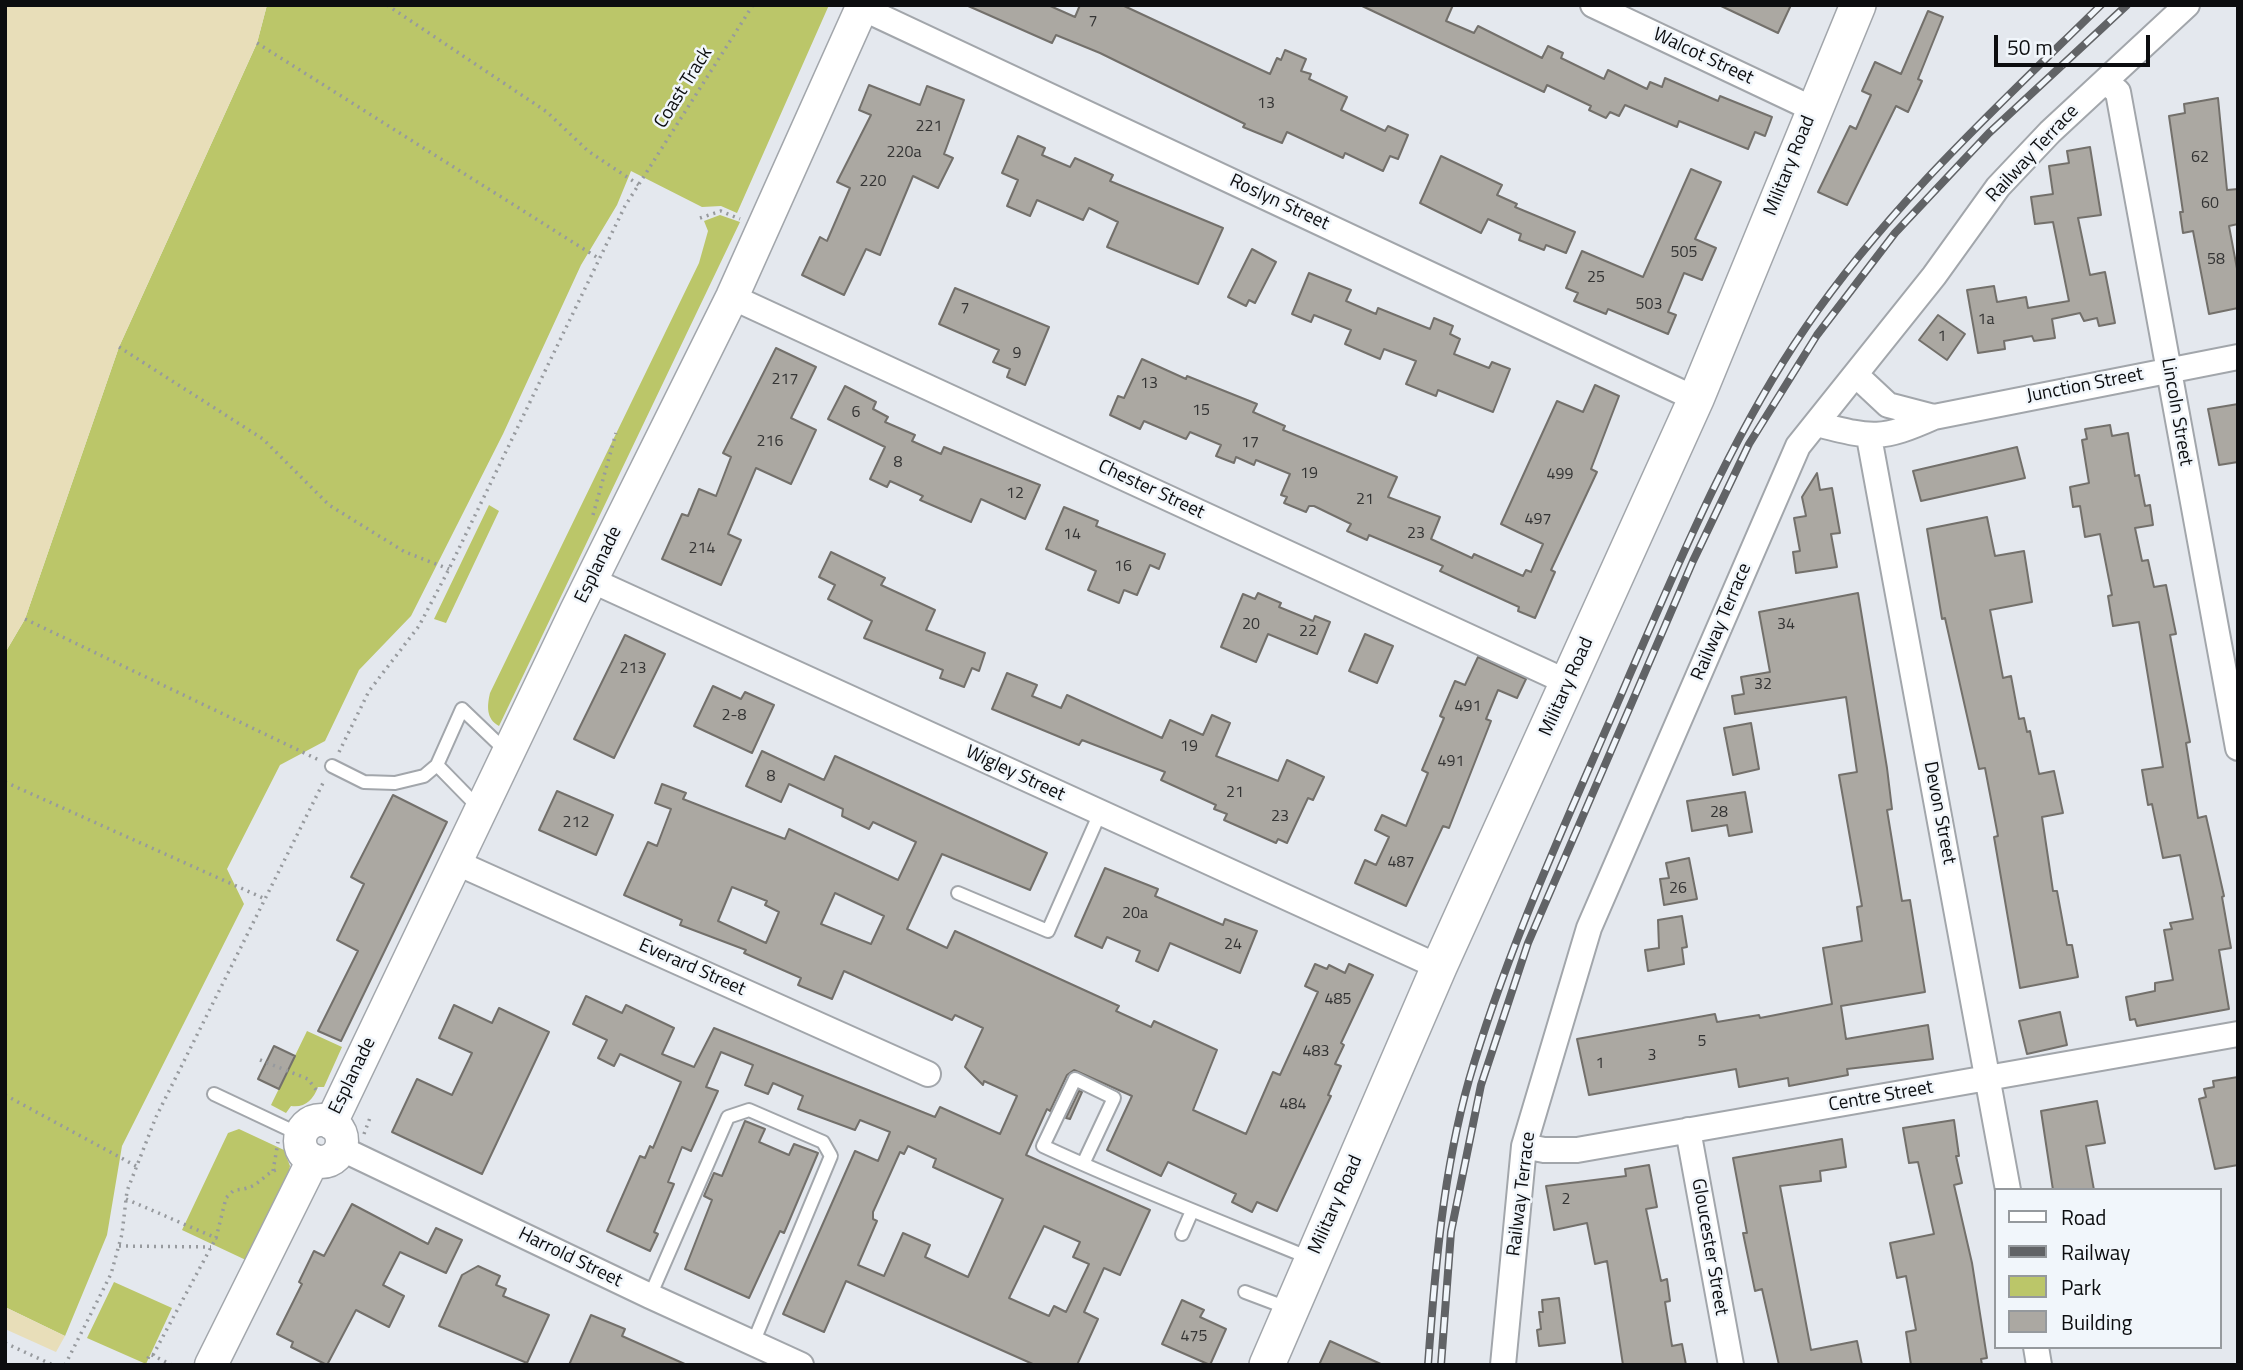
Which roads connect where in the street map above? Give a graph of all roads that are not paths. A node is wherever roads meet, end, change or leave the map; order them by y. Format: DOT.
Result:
graph roads {
  1 [pos="1592,5"];
  2 [pos="1858,5"];
  3 [pos="2187,5"];
  4 [pos="862,6"];
  5 [pos="2105,81"];
  6 [pos="1813,109"];
  7 [pos="732,297"];
  8 [pos="2238,357"];
  9 [pos="2169,369"];
  10 [pos="1857,376"];
  11 [pos="1696,399"];
  12 [pos="1934,417"];
  13 [pos="1816,424"];
  14 [pos="1869,437"];
  15 [pos="591,580"];
  16 [pos="1569,683"];
  17 [pos="2238,748"];
  18 [pos="508,753"];
  19 [pos="437,765"];
  20 [pos="332,766"];
  21 [pos="482,810"];
  22 [pos="1100,813"];
  23 [pos="455,862"];
  24 [pos="958,893"];
  25 [pos="1439,967"];
  26 [pos="2238,1034"];
  27 [pos="928,1074"];
  28 [pos="1988,1078"];
  29 [pos="214,1094"];
  30 [pos="1688,1130"];
  31 [pos="317,1139"];
  32 [pos="1524,1146"];
  33 [pos="1083,1164"];
  34 [pos="2008,1188"];
  35 [pos="1192,1211"];
  36 [pos="1182,1234"];
  37 [pos="1312,1259"];
  38 [pos="1245,1292"];
  39 [pos="650,1296"];
  40 [pos="1291,1310"];
  41 [pos="753,1343"];
  42 [pos="211,1365"];
  43 [pos="801,1365"];
  44 [pos="1267,1365"];
  45 [pos="1503,1365"];
  46 [pos="1731,1365"];
  1 -- 6 [label="street, Walcot Street"];
  2 -- 6 [label="main road, Military Road"];
  3 -- 5 [label="street, Railway Terrace"];
  4 -- 7 [label="street, Esplanade"];
  4 -- 11 [label="street, Roslyn Street"];
  5 -- 9 [label="street, Lincoln Street"];
  5 -- 10 [label="street, Railway Terrace"];
  6 -- 11 [label="main road, Military Road"];
  7 -- 15 [label="street, Esplanade"];
  7 -- 16 [label="street, Chester Street"];
  8 -- 9 [label="street, Junction Street"];
  9 -- 12 [label="street, Junction Street"];
  9 -- 17 [label="street, Lincoln Street"];
  10 -- 12 [label="street, Junction Street"];
  10 -- 13 [label="street, Railway Terrace"];
  11 -- 16 [label="main road, Military Road"];
  12 -- 14 [label="street, Junction Street"];
  13 -- 14 [label="street, Junction Street"];
  13 -- 32 [label="street, Railway Terrace"];
  14 -- 28 [label="street, Devon Street"];
  15 -- 18 [label="street, Esplanade"];
  15 -- 22 [label="street, Wigley Street"];
  16 -- 25 [label="main road, Military Road"];
  18 -- 19 [label="lane"];
  18 -- 21 [label="street, Esplanade"];
  19 -- 20 [label="lane"];
  19 -- 21 [label="lane"];
  21 -- 23 [label="street, Esplanade"];
  22 -- 24 [label="lane"];
  22 -- 25 [label="street, Wigley Street"];
  23 -- 27 [label="street, Everard Street"];
  23 -- 31 [label="street, Esplanade"];
  25 -- 37 [label="main road, Military Road"];
  26 -- 28 [label="street, Centre Street"];
  28 -- 30 [label="street, Centre Street"];
  28 -- 34 [label="street, Devon Street"];
  29 -- 31 [label="lane"];
  30 -- 32 [label="street, Centre Street"];
  30 -- 46 [label="street, Gloucester Street"];
  31 -- 39 [label="street, Harrold Street"];
  31 -- 42 [label="street, Esplanade"];
  32 -- 45 [label="street, Railway Terrace"];
  33 -- 33 [label="lane"];
  33 -- 35 [label="lane"];
  35 -- 36 [label="lane"];
  35 -- 37 [label="lane"];
  37 -- 40 [label="main road, Military Road"];
  38 -- 40 [label="lane"];
  39 -- 41 [label="street, Harrold Street"];
  39 -- 41 [label="lane"];
  40 -- 44 [label="main road, Military Road"];
  41 -- 43 [label="street, Harrold Street"];
}
